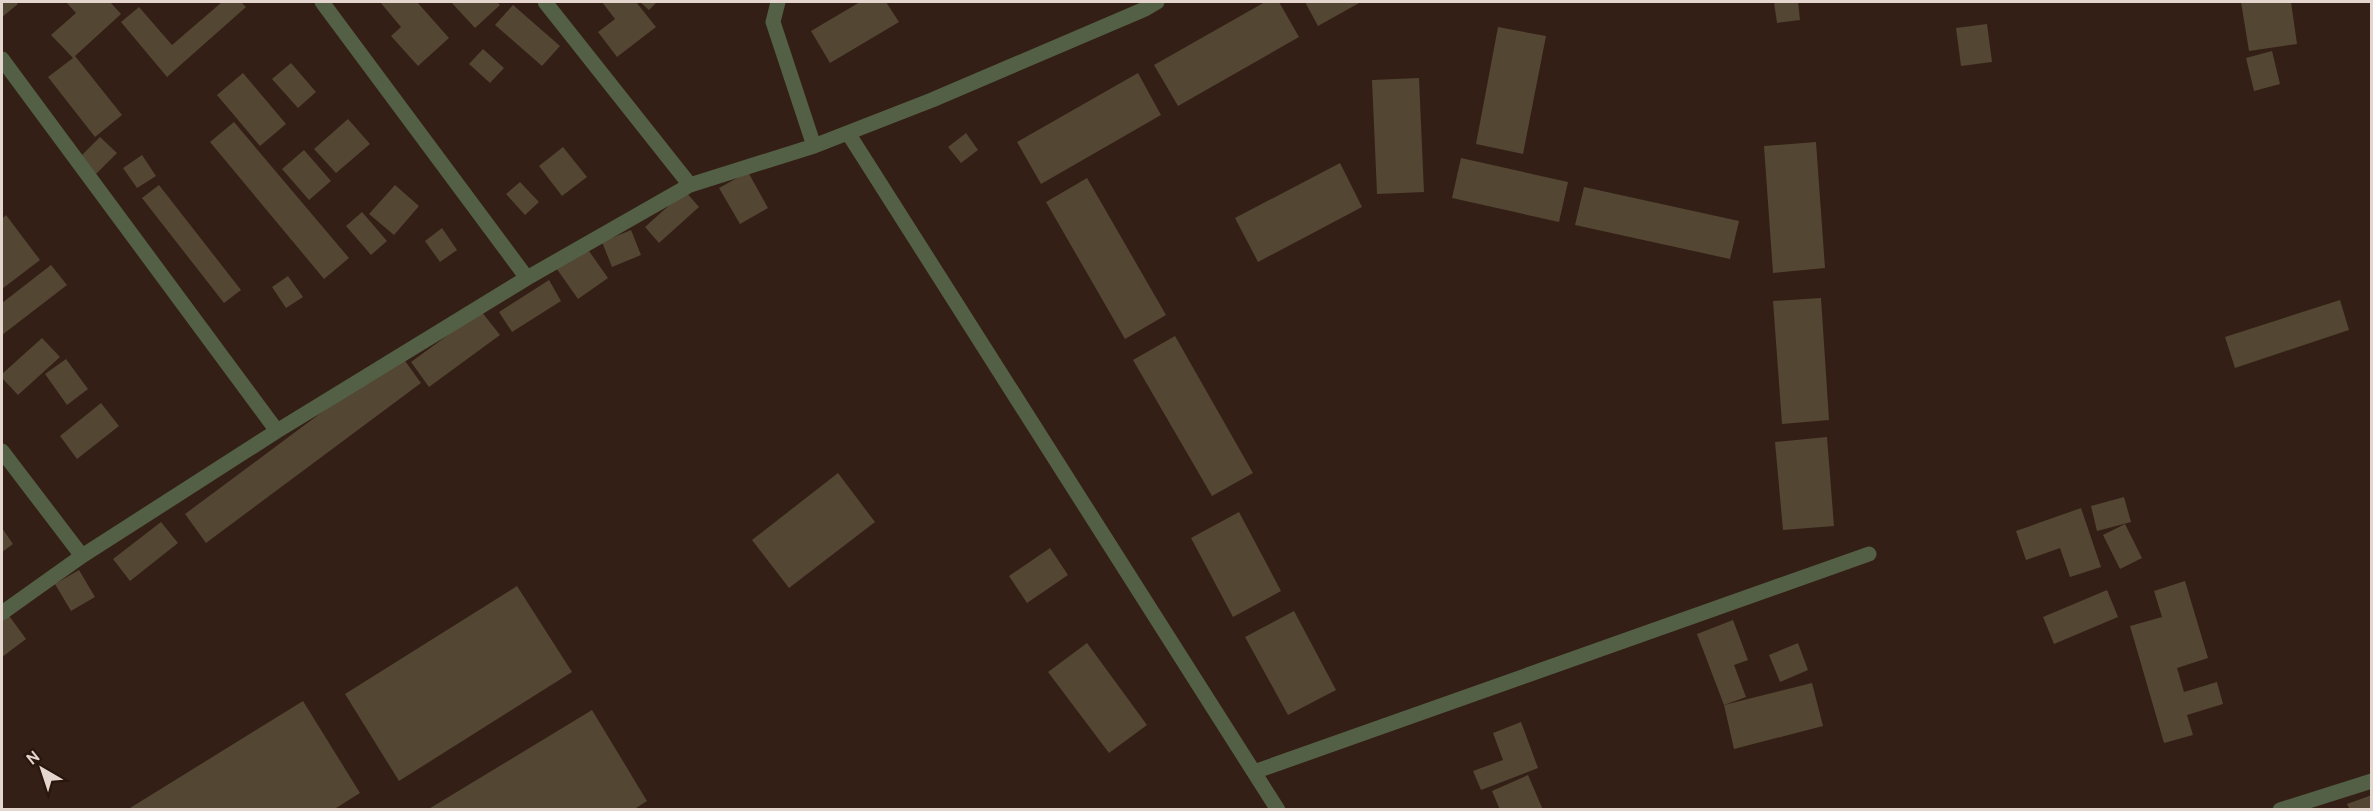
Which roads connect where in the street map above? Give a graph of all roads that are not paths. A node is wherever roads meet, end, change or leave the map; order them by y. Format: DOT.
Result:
graph roads {
  1 [pos="322,2"];
  2 [pos="545,2"];
  3 [pos="778,2"];
  4 [pos="1157,2"];
  5 [pos="2,58"];
  6 [pos="848,133"];
  7 [pos="814,146"];
  8 [pos="690,185"];
  9 [pos="527,278"];
  10 [pos="277,431"];
  11 [pos="2,451"];
  12 [pos="1869,554"];
  13 [pos="82,556"];
  14 [pos="2,613"];
  15 [pos="1254,772"];
  16 [pos="2372,781"];
  17 [pos="1278,810"];
  18 [pos="2280,810"];
  1 -- 9 [label="street"];
  2 -- 8 [label="street"];
  3 -- 7 [label="street"];
  4 -- 6 [label="street"];
  5 -- 10 [label="street"];
  6 -- 7 [label="street"];
  6 -- 15 [label="street"];
  7 -- 8 [label="street"];
  8 -- 9 [label="street"];
  9 -- 10 [label="street"];
  10 -- 13 [label="street"];
  11 -- 13 [label="street"];
  12 -- 15 [label="street"];
  13 -- 14 [label="street"];
  15 -- 17 [label="street"];
  16 -- 18 [label="street"];
}
